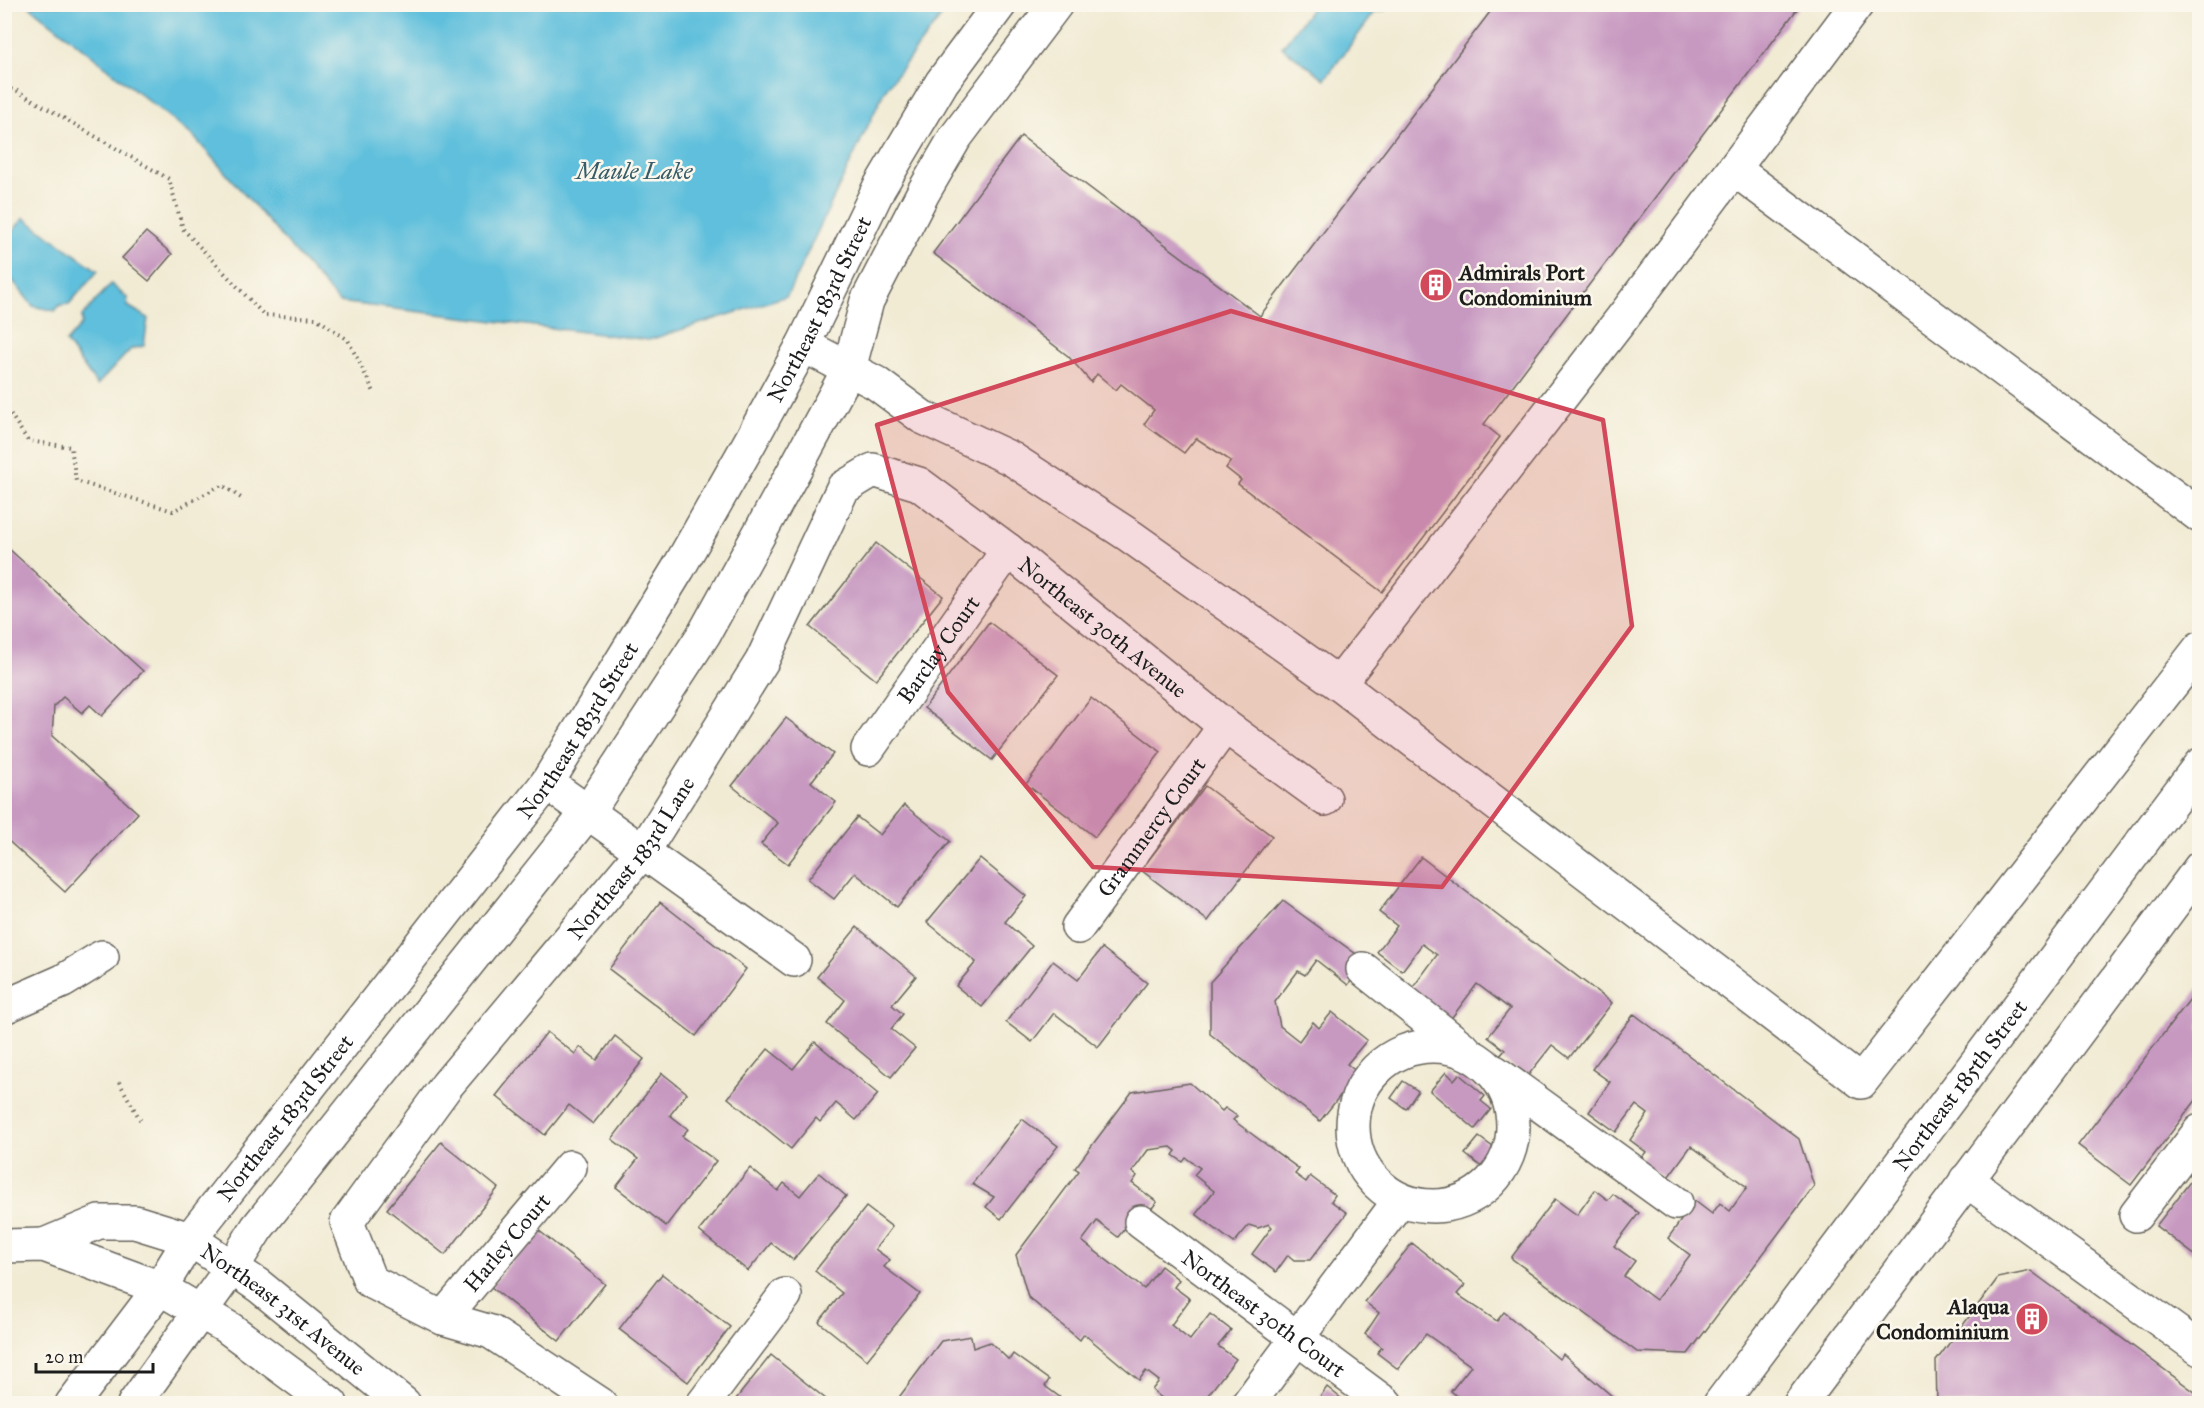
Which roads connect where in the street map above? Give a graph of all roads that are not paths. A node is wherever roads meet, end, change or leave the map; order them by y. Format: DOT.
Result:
graph roads {
  1 [pos="1000,4"];
  2 [pos="1056,4"];
  3 [pos="1857,4"];
  4 [pos="1734,169"];
  5 [pos="803,345"];
  6 [pos="849,369"];
  7 [pos="873,470"];
  8 [pos="2199,516"];
  9 [pos="1008,550"];
  10 [pos="2199,648"];
  11 [pos="1339,684"];
  12 [pos="1225,726"];
  13 [pos="868,749"];
  14 [pos="2199,765"];
  15 [pos="547,783"];
  16 [pos="1325,799"];
  17 [pos="588,812"];
  18 [pos="644,850"];
  19 [pos="2199,868"];
  20 [pos="1077,927"];
  21 [pos="102,957"];
  22 [pos="794,960"];
  23 [pos="1363,969"];
  24 [pos="4,1007"];
  25 [pos="1481,1062"];
  26 [pos="2197,1139"];
  27 [pos="570,1167"];
  28 [pos="1966,1180"];
  29 [pos="1400,1200"];
  30 [pos="1676,1203"];
  31 [pos="2136,1215"];
  32 [pos="1141,1222"];
  33 [pos="190,1239"];
  34 [pos="44,1245"];
  35 [pos="4,1246"];
  36 [pos="233,1266"];
  37 [pos="160,1288"];
  38 [pos="785,1295"];
  39 [pos="200,1310"];
  40 [pos="443,1318"];
  41 [pos="1297,1336"];
  42 [pos="2199,1349"];
  43 [pos="72,1404"];
  44 [pos="135,1404"];
  45 [pos="331,1404"];
  46 [pos="404,1404"];
  47 [pos="600,1404"];
  48 [pos="703,1404"];
  49 [pos="1248,1404"];
  50 [pos="1386,1404"];
  51 [pos="1720,1404"];
  52 [pos="1800,1404"];
  1 -- 5 [label="street, Northeast 183rd Street"];
  2 -- 6 [label="street, Northeast 183rd Street"];
  3 -- 4 [label="street"];
  4 -- 8 [label="street"];
  4 -- 11 [label="street"];
  5 -- 6 [label="street"];
  5 -- 15 [label="street, Northeast 183rd Street"];
  6 -- 11 [label="street"];
  6 -- 17 [label="street, Northeast 183rd Street"];
  7 -- 9 [label="street, Northeast 30th Avenue"];
  7 -- 18 [label="street, Northeast 183rd Lane"];
  9 -- 12 [label="street, Northeast 30th Avenue"];
  9 -- 13 [label="street, Barclay Court"];
  10 -- 11 [label="street"];
  12 -- 16 [label="street, Northeast 30th Avenue"];
  12 -- 20 [label="street, Grammercy Court"];
  14 -- 51 [label="street, Northeast 185th Street"];
  15 -- 17 [label="street"];
  15 -- 33 [label="street, Northeast 183rd Street"];
  17 -- 18 [label="street"];
  17 -- 36 [label="street, Northeast 183rd Street"];
  18 -- 22 [label="street"];
  18 -- 40 [label="street, Northeast 183rd Lane"];
  19 -- 28 [label="street"];
  21 -- 24 [label="street"];
  23 -- 25 [label="street"];
  25 -- 29 [label="street"];
  25 -- 29 [label="street"];
  25 -- 30 [label="street"];
  26 -- 31 [label="street"];
  27 -- 40 [label="street, Harley Court"];
  28 -- 42 [label="street"];
  28 -- 52 [label="street"];
  29 -- 41 [label="street"];
  32 -- 41 [label="street, Northeast 30th Court"];
  33 -- 34 [label="street, Northeast 31st Avenue"];
  33 -- 36 [label="street, Northeast 31st Avenue"];
  33 -- 37 [label="street, Northeast 183rd Street"];
  34 -- 35 [label="street"];
  34 -- 37 [label="street, Northeast 31st Avenue"];
  36 -- 39 [label="street, Northeast 183rd Street"];
  36 -- 46 [label="street, Northeast 31st Avenue"];
  37 -- 39 [label="street, Northeast 31st Avenue"];
  37 -- 43 [label="street, Northeast 183rd Street"];
  38 -- 48 [label="street"];
  39 -- 44 [label="street, Northeast 183rd Street"];
  39 -- 45 [label="street, Northeast 31st Avenue"];
  40 -- 47 [label="street"];
  41 -- 49 [label="street"];
  41 -- 50 [label="street, Northeast 30th Court"];
}
